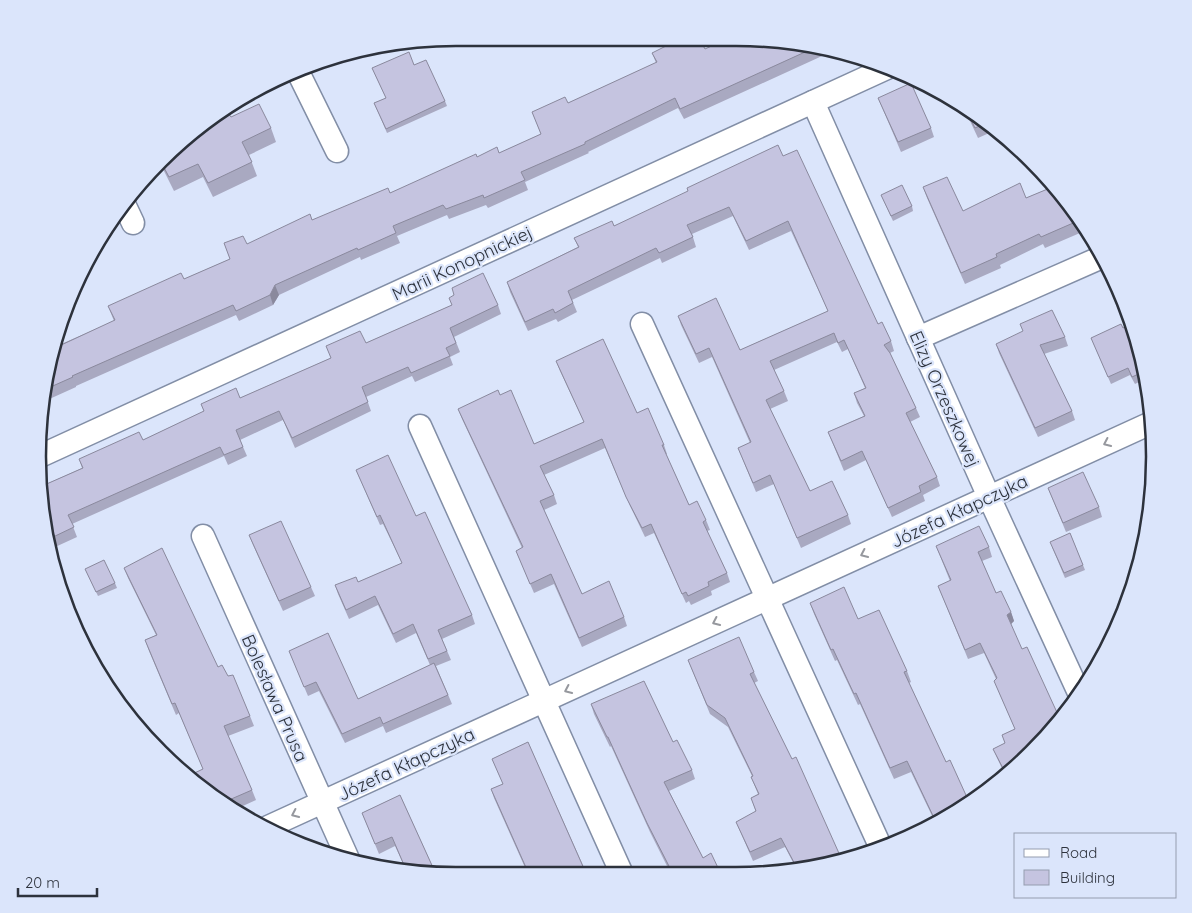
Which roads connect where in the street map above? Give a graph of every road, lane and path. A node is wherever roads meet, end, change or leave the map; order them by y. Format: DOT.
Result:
graph roads {
  1 [pos="879,72"];
  2 [pos="300,77"];
  3 [pos="813,102"];
  4 [pos="337,151"];
  5 [pos="1096,261"];
  6 [pos="642,324"];
  7 [pos="918,338"];
  8 [pos="420,426"];
  9 [pos="1145,426"];
  10 [pos="46,453"];
  11 [pos="989,497"];
  12 [pos="203,536"];
  13 [pos="768,598"];
  14 [pos="1076,686"];
  15 [pos="544,701"];
  16 [pos="322,802"];
  17 [pos="275,824"];
  18 [pos="878,841"];
  19 [pos="344,851"];
  20 [pos="619,867"];
  1 -- 3 [label="street, Marii Konopnickiej"];
  2 -- 4 [label="street"];
  3 -- 7 [label="street, Elizy Orzeszkowej"];
  3 -- 10 [label="street, Marii Konopnickiej"];
  5 -- 7 [label="street"];
  6 -- 13 [label="street"];
  7 -- 11 [label="street, Elizy Orzeszkowej"];
  8 -- 15 [label="street"];
  9 -- 11 [label="street, Józefa Kłapczyka, one-way"];
  11 -- 13 [label="street, Józefa Kłapczyka, one-way"];
  11 -- 14 [label="street, Elizy Orzeszkowej"];
  12 -- 16 [label="street, Bolesława Prusa"];
  13 -- 15 [label="street, Józefa Kłapczyka, one-way"];
  13 -- 18 [label="street"];
  15 -- 16 [label="street, Józefa Kłapczyka"];
  15 -- 20 [label="street"];
  16 -- 17 [label="street, Józefa Kłapczyka, one-way"];
  16 -- 19 [label="street, Bolesława Prusa"];
}
